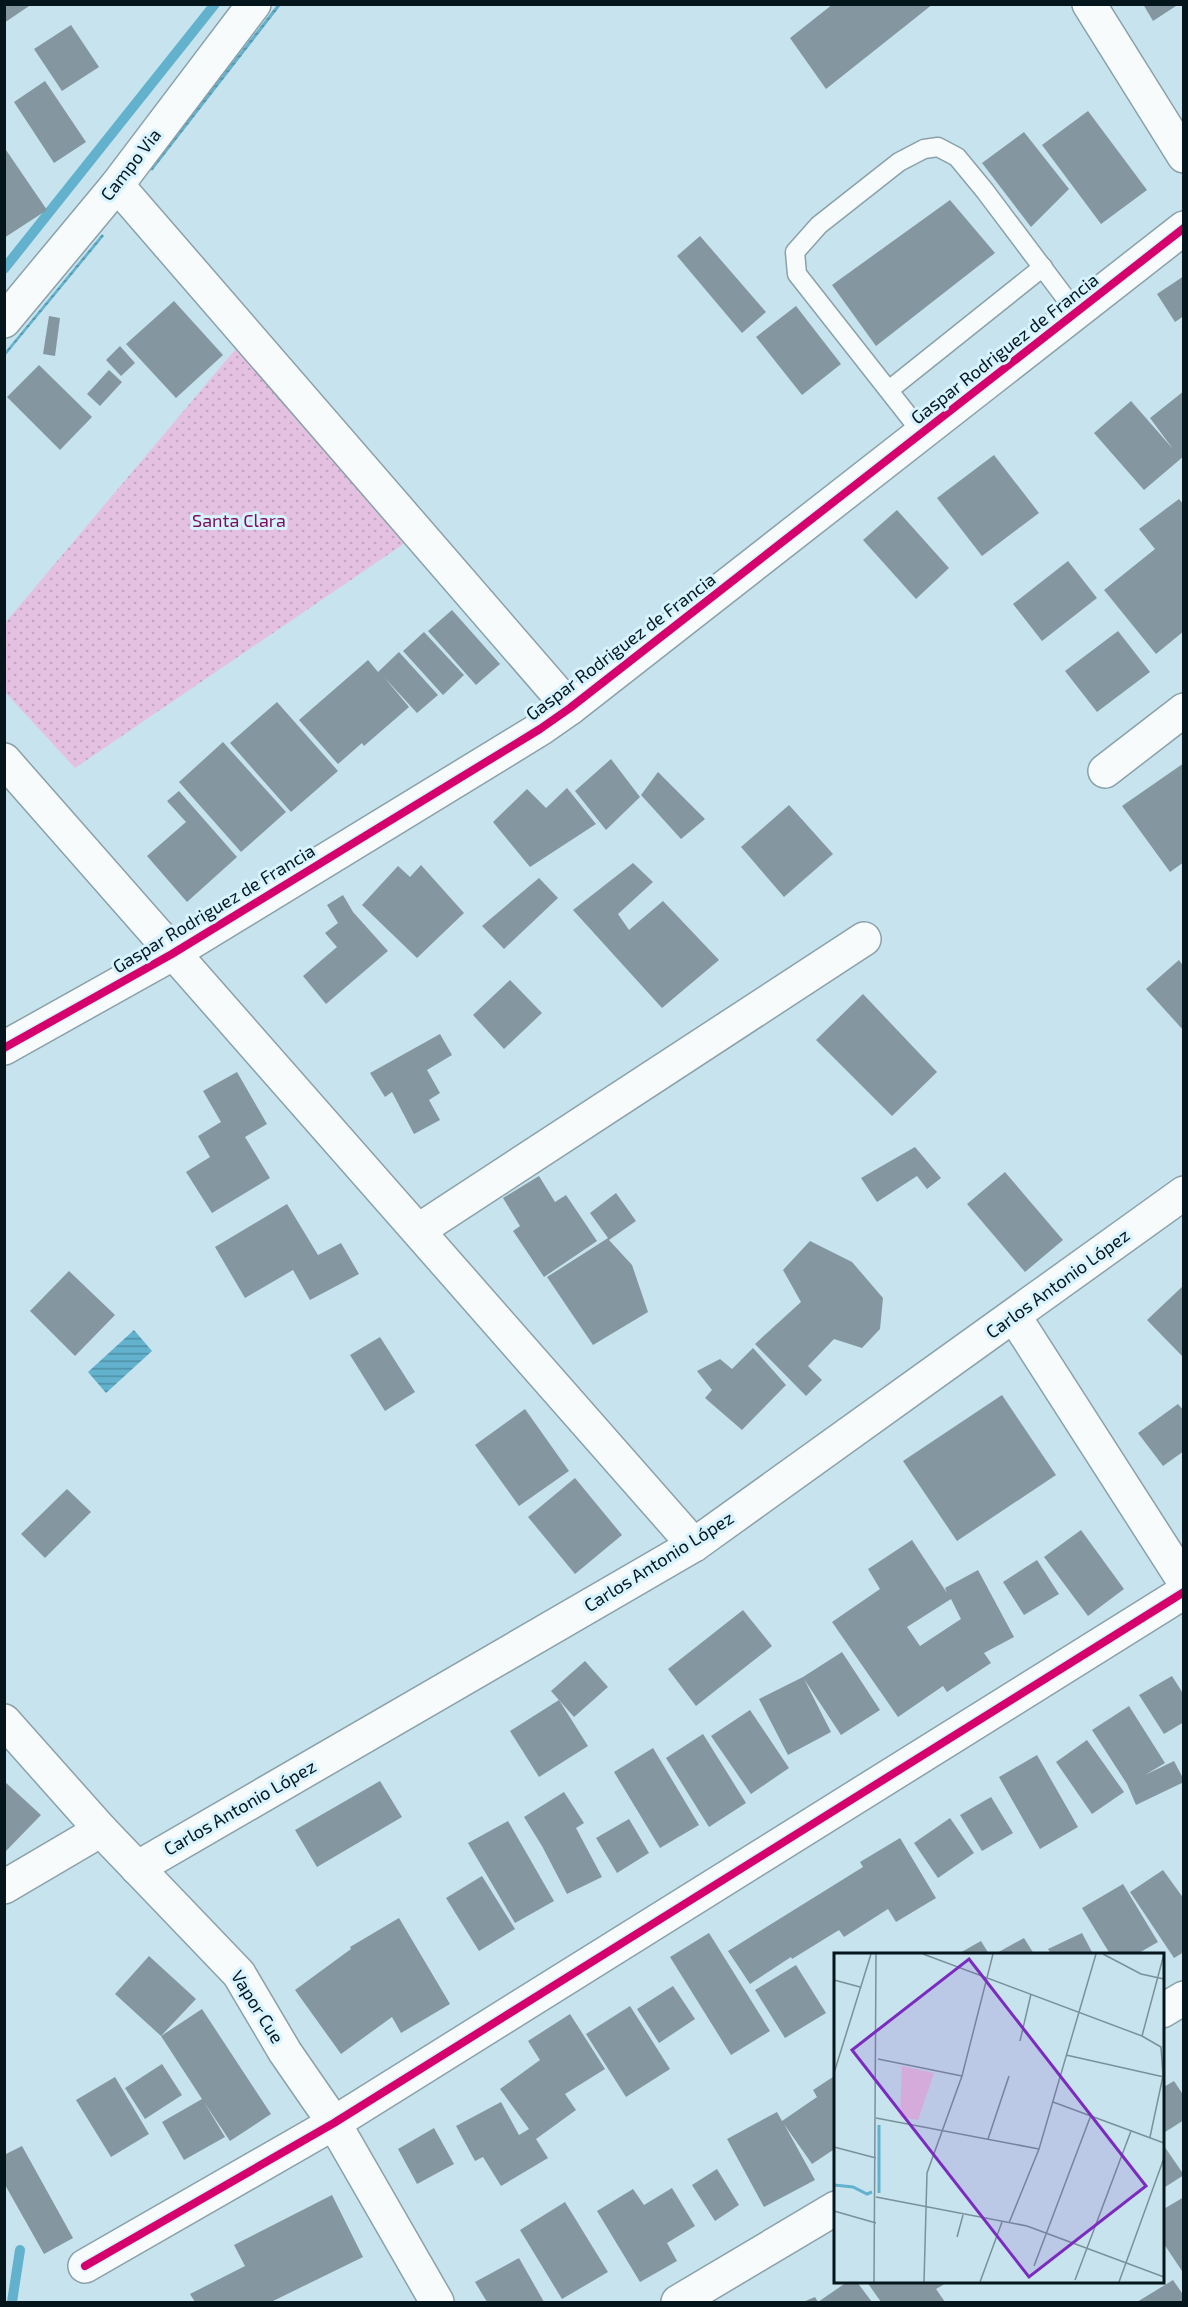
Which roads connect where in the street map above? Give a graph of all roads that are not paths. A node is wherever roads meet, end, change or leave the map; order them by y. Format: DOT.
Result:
graph roads {
  1 [pos="254,4"];
  2 [pos="1089,4"];
  3 [pos="1184,156"];
  4 [pos="117,185"];
  5 [pos="1184,228"];
  6 [pos="1043,267"];
  7 [pos="1076,312"];
  8 [pos="4,321"];
  9 [pos="888,390"];
  10 [pos="922,433"];
  11 [pos="570,708"];
  12 [pos="1184,710"];
  13 [pos="4,760"];
  14 [pos="1105,771"];
  15 [pos="864,939"];
  16 [pos="172,954"];
  17 [pos="4,1048"];
  18 [pos="1184,1193"];
  19 [pos="419,1230"];
  20 [pos="1014,1316"];
  21 [pos="694,1545"];
  22 [pos="1184,1581"];
  23 [pos="1184,1592"];
  24 [pos="4,1721"];
  25 [pos="101,1830"];
  26 [pos="137,1868"];
  27 [pos="4,1887"];
  28 [pos="1184,1998"];
  29 [pos="1164,2010"];
  30 [pos="334,2123"];
  31 [pos="834,2209"];
  32 [pos="85,2266"];
  33 [pos="437,2302"];
  34 [pos="678,2302"];
  1 -- 4 [label="street, Campo Via"];
  2 -- 3 [label="street"];
  4 -- 8 [label="street, Campo Via"];
  4 -- 11 [label="street"];
  5 -- 7 [label="street, Gaspar Rodriguez de Francia"];
  6 -- 7 [label="lane"];
  6 -- 9 [label="lane"];
  6 -- 9 [label="lane"];
  7 -- 10 [label="street, Gaspar Rodriguez de Francia"];
  9 -- 10 [label="lane"];
  10 -- 11 [label="street, Gaspar Rodriguez de Francia"];
  11 -- 16 [label="street, Gaspar Rodriguez de Francia"];
  12 -- 14 [label="street"];
  13 -- 16 [label="street"];
  15 -- 19 [label="street"];
  16 -- 17 [label="street, Gaspar Rodriguez de Francia"];
  16 -- 19 [label="street"];
  18 -- 20 [label="street, Carlos Antonio López"];
  19 -- 21 [label="street"];
  20 -- 21 [label="street, Carlos Antonio López"];
  20 -- 22 [label="street"];
  21 -- 26 [label="street, Carlos Antonio López"];
  23 -- 30 [label="street"];
  24 -- 25 [label="street, Vapor Cue"];
  25 -- 26 [label="street, Vapor Cue"];
  25 -- 27 [label="street"];
  26 -- 30 [label="street, Vapor Cue"];
  28 -- 29 [label="street"];
  30 -- 32 [label="street"];
  30 -- 33 [label="street, Vapor Cue"];
  31 -- 34 [label="street"];
}
